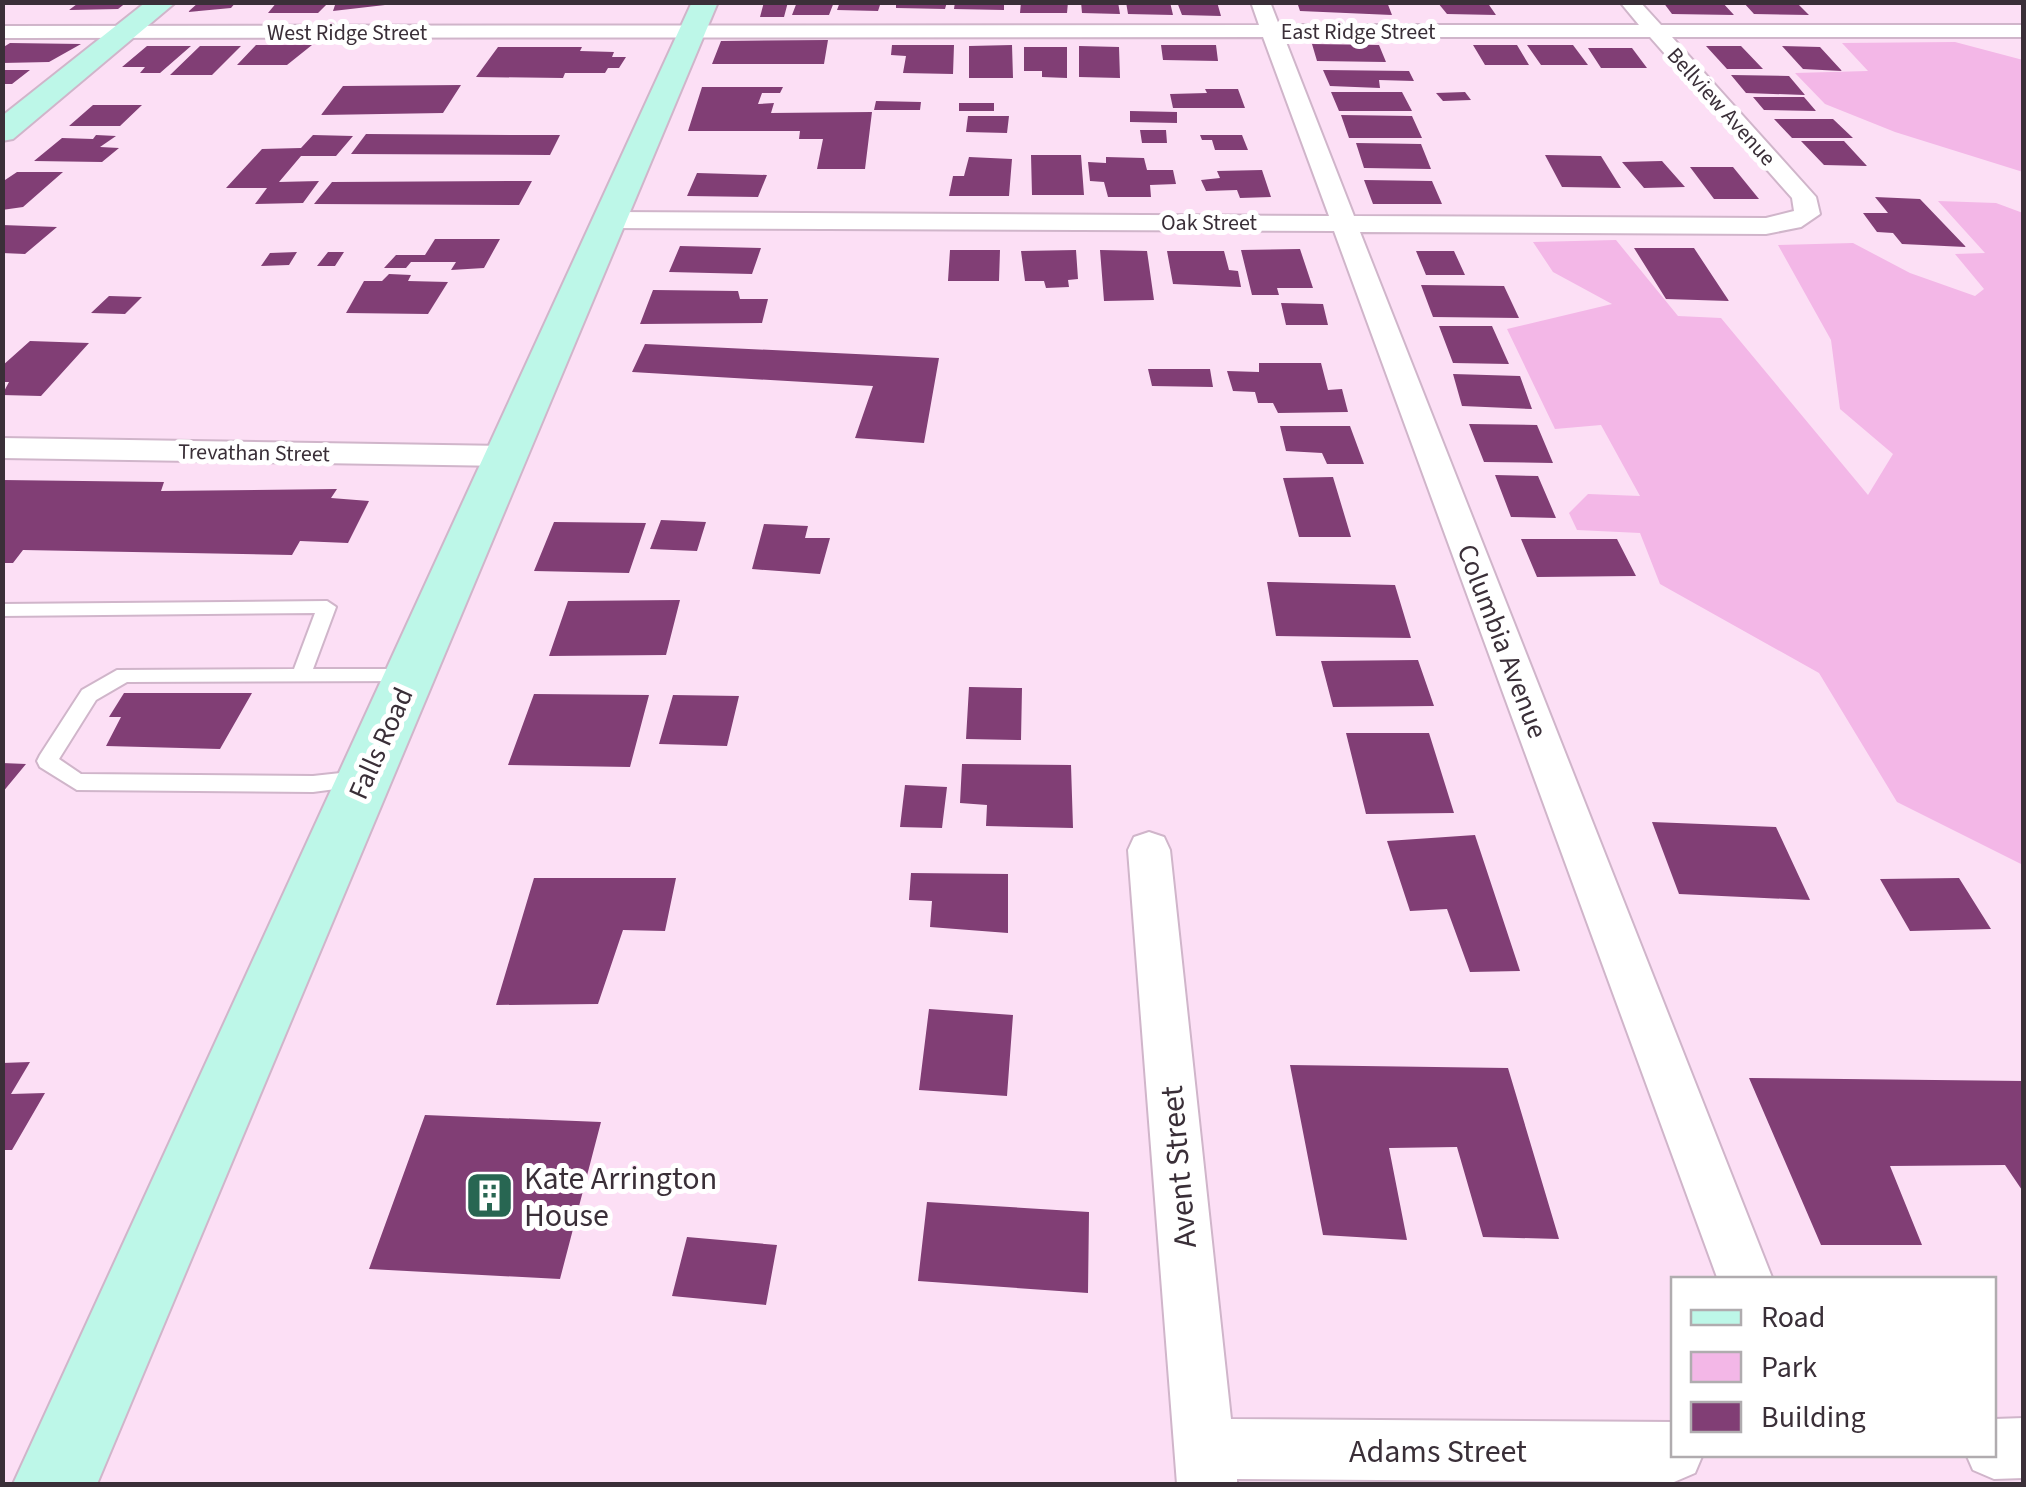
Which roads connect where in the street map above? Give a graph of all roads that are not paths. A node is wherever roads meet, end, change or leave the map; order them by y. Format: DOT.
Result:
graph roads {
  1 [pos="163,2"];
  2 [pos="1629,2"];
  3 [pos="698,17"];
  4 [pos="1265,17"];
  5 [pos="1654,31"];
  6 [pos="2024,31"];
  7 [pos="2,32"];
  8 [pos="126,32"];
  9 [pos="2,132"];
  10 [pos="1807,214"];
  11 [pos="609,220"];
  12 [pos="1344,223"];
  13 [pos="2,448"];
  14 [pos="506,456"];
  15 [pos="2,610"];
  16 [pos="301,674"];
  17 [pos="410,676"];
  18 [pos="364,779"];
  19 [pos="1148,850"];
  20 [pos="1745,1277"];
  21 [pos="2024,1448"];
  22 [pos="1996,1449"];
  23 [pos="1671,1452"];
  24 [pos="1205,1467"];
  25 [pos="55,1484"];
  1 -- 8 [label="main road"];
  2 -- 5 [label="street, Bellview Avenue"];
  3 -- 4 [label="street, East Ridge Street"];
  3 -- 8 [label="street, West Ridge Street"];
  3 -- 11 [label="main road, Falls Road"];
  4 -- 5 [label="street, East Ridge Street"];
  4 -- 12 [label="street, Columbia Avenue"];
  5 -- 6 [label="street, East Ridge Street"];
  5 -- 10 [label="street, Bellview Avenue"];
  7 -- 8 [label="street, West Ridge Street"];
  8 -- 9 [label="main road"];
  10 -- 12 [label="street, Oak Street"];
  11 -- 12 [label="street, Oak Street"];
  11 -- 14 [label="main road, Falls Road"];
  12 -- 20 [label="street, Columbia Avenue"];
  13 -- 14 [label="street, Trevathan Street"];
  14 -- 17 [label="main road, Falls Road"];
  15 -- 16 [label="lane"];
  16 -- 17 [label="lane"];
  16 -- 18 [label="lane"];
  17 -- 18 [label="main road, Falls Road"];
  18 -- 25 [label="main road, Falls Road"];
  19 -- 24 [label="street, Avent Street"];
  21 -- 22 [label="street"];
  23 -- 24 [label="street, Adams Street"];
}
